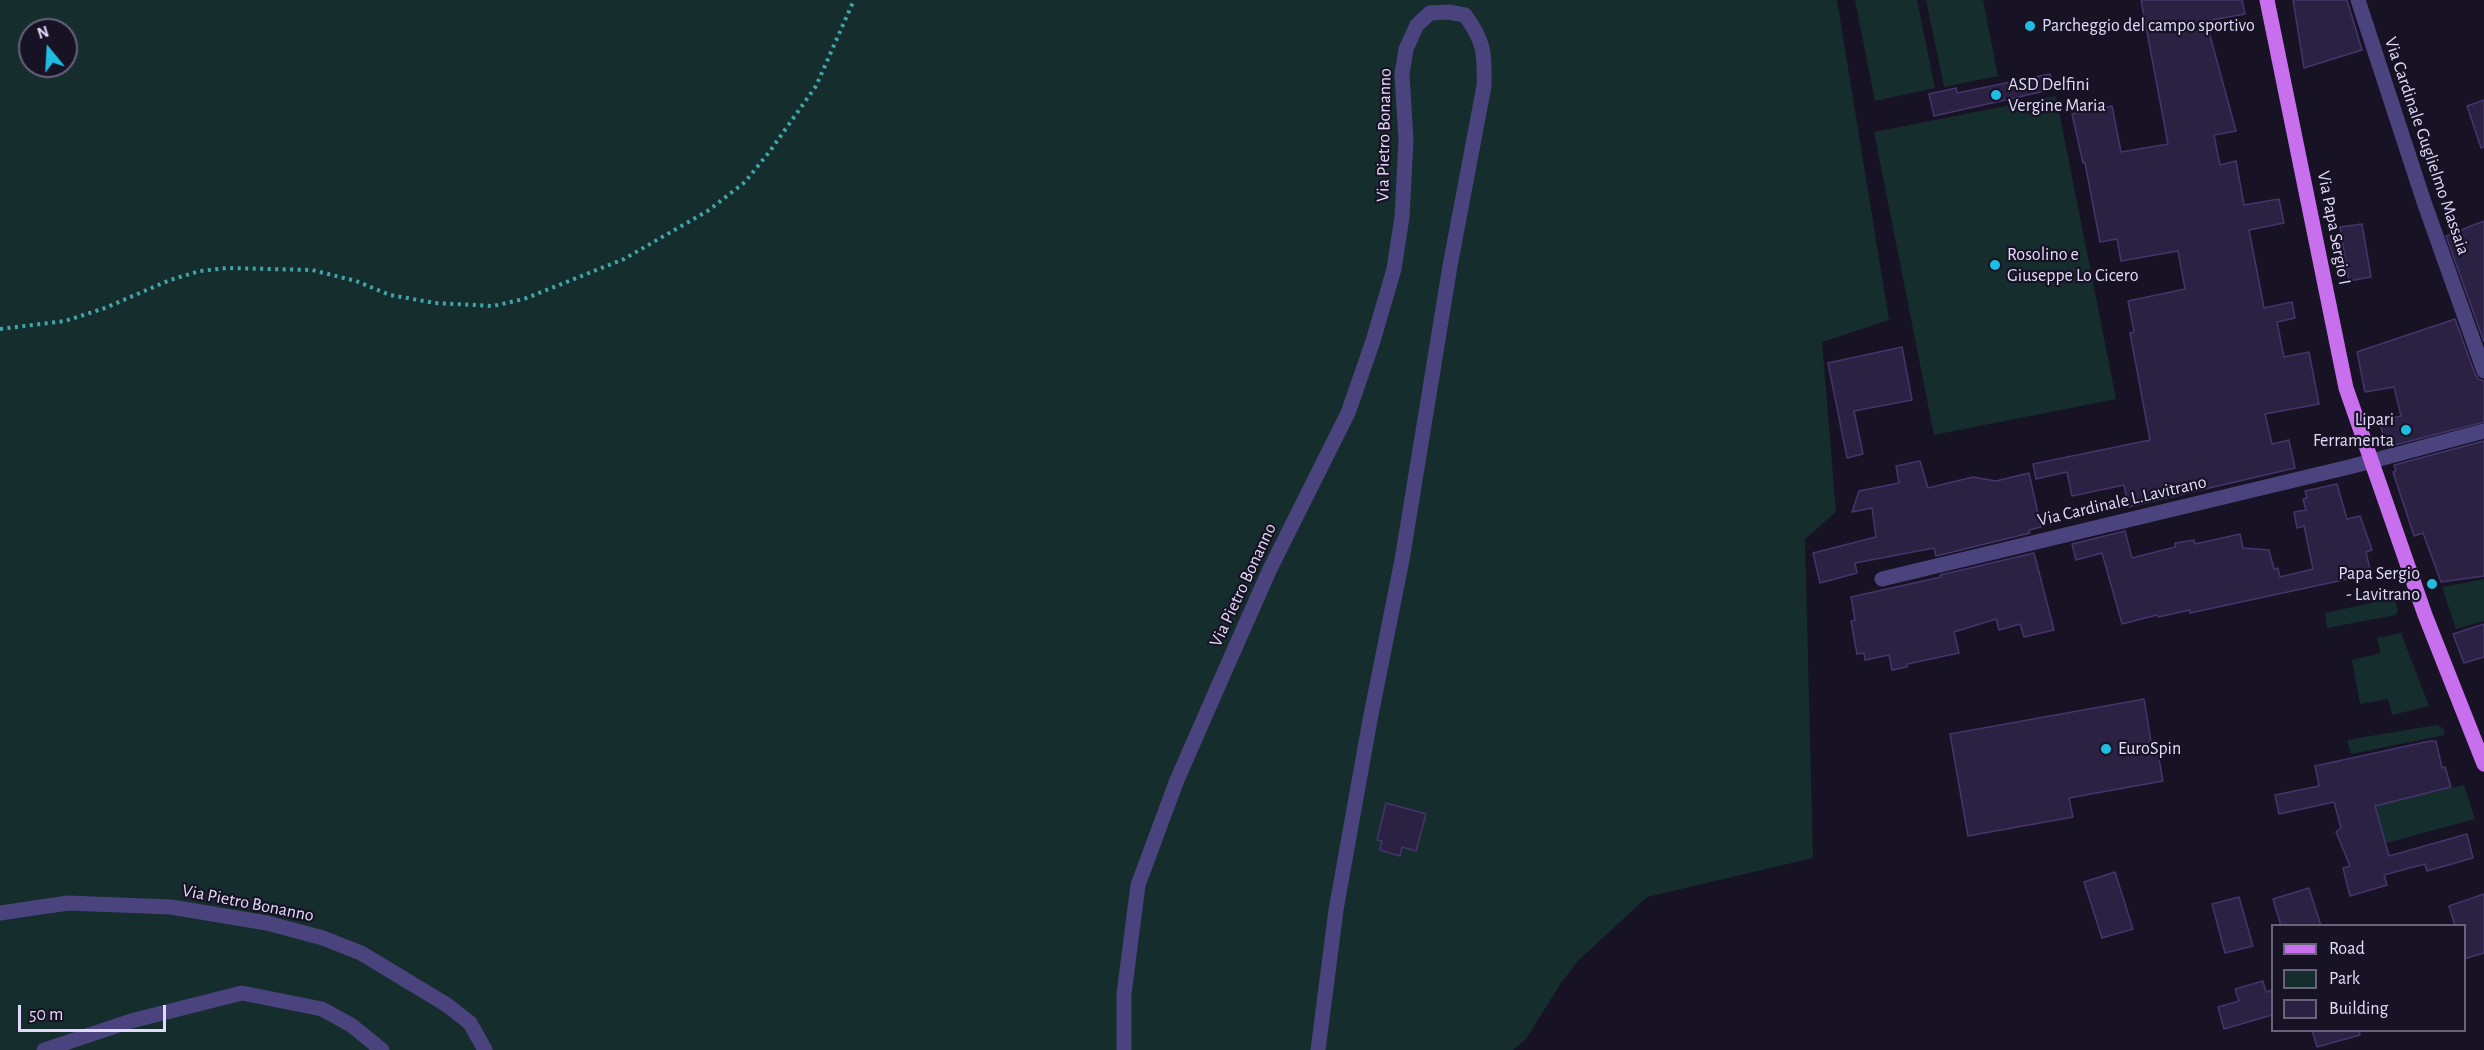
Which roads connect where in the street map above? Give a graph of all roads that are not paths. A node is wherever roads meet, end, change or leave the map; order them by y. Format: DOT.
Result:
graph roads {
  1 [pos="2267,0"];
  2 [pos="2358,0"];
  3 [pos="2484,371"];
  4 [pos="2484,431"];
  5 [pos="2371,461"];
  6 [pos="1882,579"];
  7 [pos="2484,764"];
  8 [pos="0,913"];
  9 [pos="44,1050"];
  10 [pos="382,1050"];
  11 [pos="485,1050"];
  12 [pos="1124,1050"];
  13 [pos="1318,1050"];
  1 -- 5 [label="main road, Via Papa Sergio I"];
  2 -- 3 [label="street, Via Cardinale Guglielmo Massaia"];
  4 -- 5 [label="street, Via Cardinale L.Lavitrano"];
  5 -- 6 [label="street, Via Cardinale L.Lavitrano"];
  5 -- 7 [label="main road, Via Papa Sergio I"];
  8 -- 11 [label="street, Via Pietro Bonanno"];
  9 -- 10 [label="street"];
  12 -- 13 [label="street, Via Pietro Bonanno"];
}
